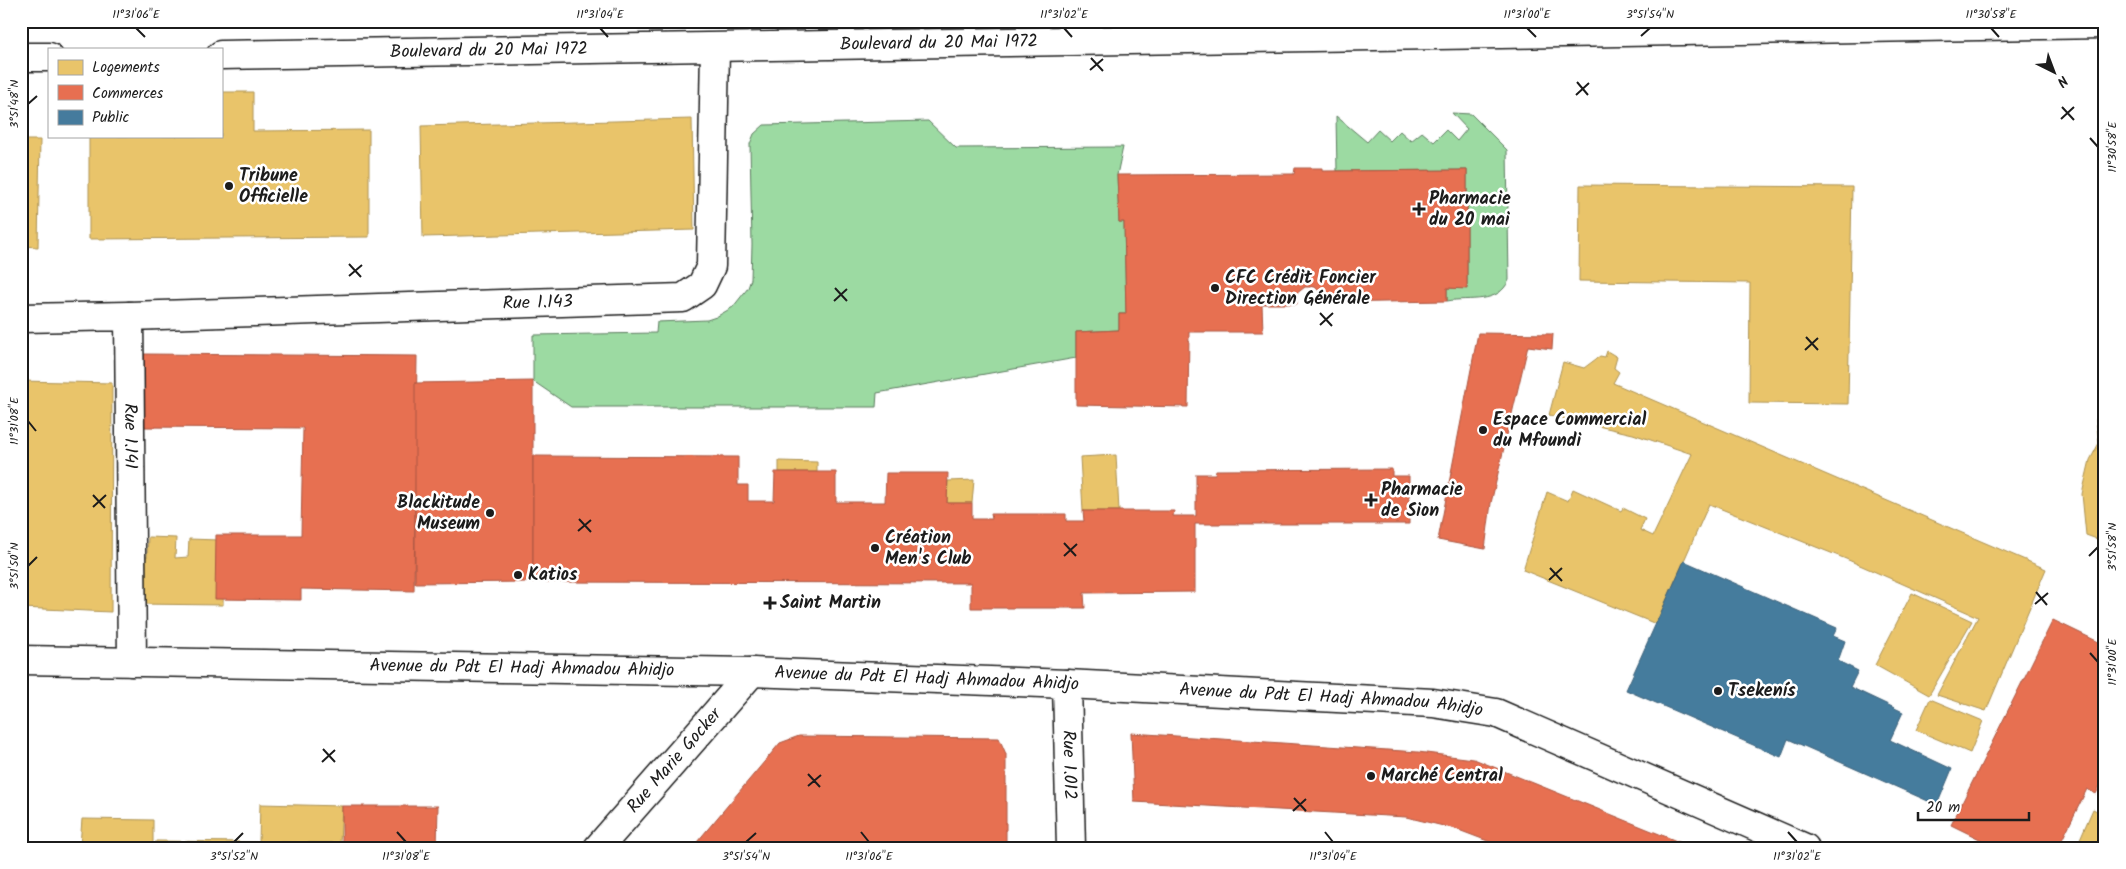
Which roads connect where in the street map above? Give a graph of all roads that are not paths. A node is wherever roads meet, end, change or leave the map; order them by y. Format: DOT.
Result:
graph roads {
  1 [pos="2105,24"];
  2 [pos="715,48"];
  3 [pos="222,55"];
  4 [pos="21,57"];
  5 [pos="48,57"];
  6 [pos="130,316"];
  7 [pos="21,318"];
  8 [pos="21,660"];
  9 [pos="132,662"];
  10 [pos="752,672"];
  11 [pos="1067,684"];
  12 [pos="598,848"];
  13 [pos="1071,848"];
  14 [pos="1805,848"];
  1 -- 2 [label="main road, Boulevard du 20 Mai 1972"];
  2 -- 3 [label="main road, Boulevard du 20 Mai 1972"];
  2 -- 6 [label="main road, Rue 1.143"];
  4 -- 5 [label="main road"];
  6 -- 7 [label="main road"];
  6 -- 9 [label="main road, Rue 1.141"];
  8 -- 9 [label="main road, Avenue du Pdt El Hadj Ahmadou Ahidjo"];
  9 -- 10 [label="main road, Avenue du Pdt El Hadj Ahmadou Ahidjo"];
  10 -- 11 [label="main road, Avenue du Pdt El Hadj Ahmadou Ahidjo"];
  10 -- 12 [label="main road, Rue Marie Gocker"];
  11 -- 13 [label="main road, Rue 1.012"];
  11 -- 14 [label="main road, Avenue du Pdt El Hadj Ahmadou Ahidjo"];
}
